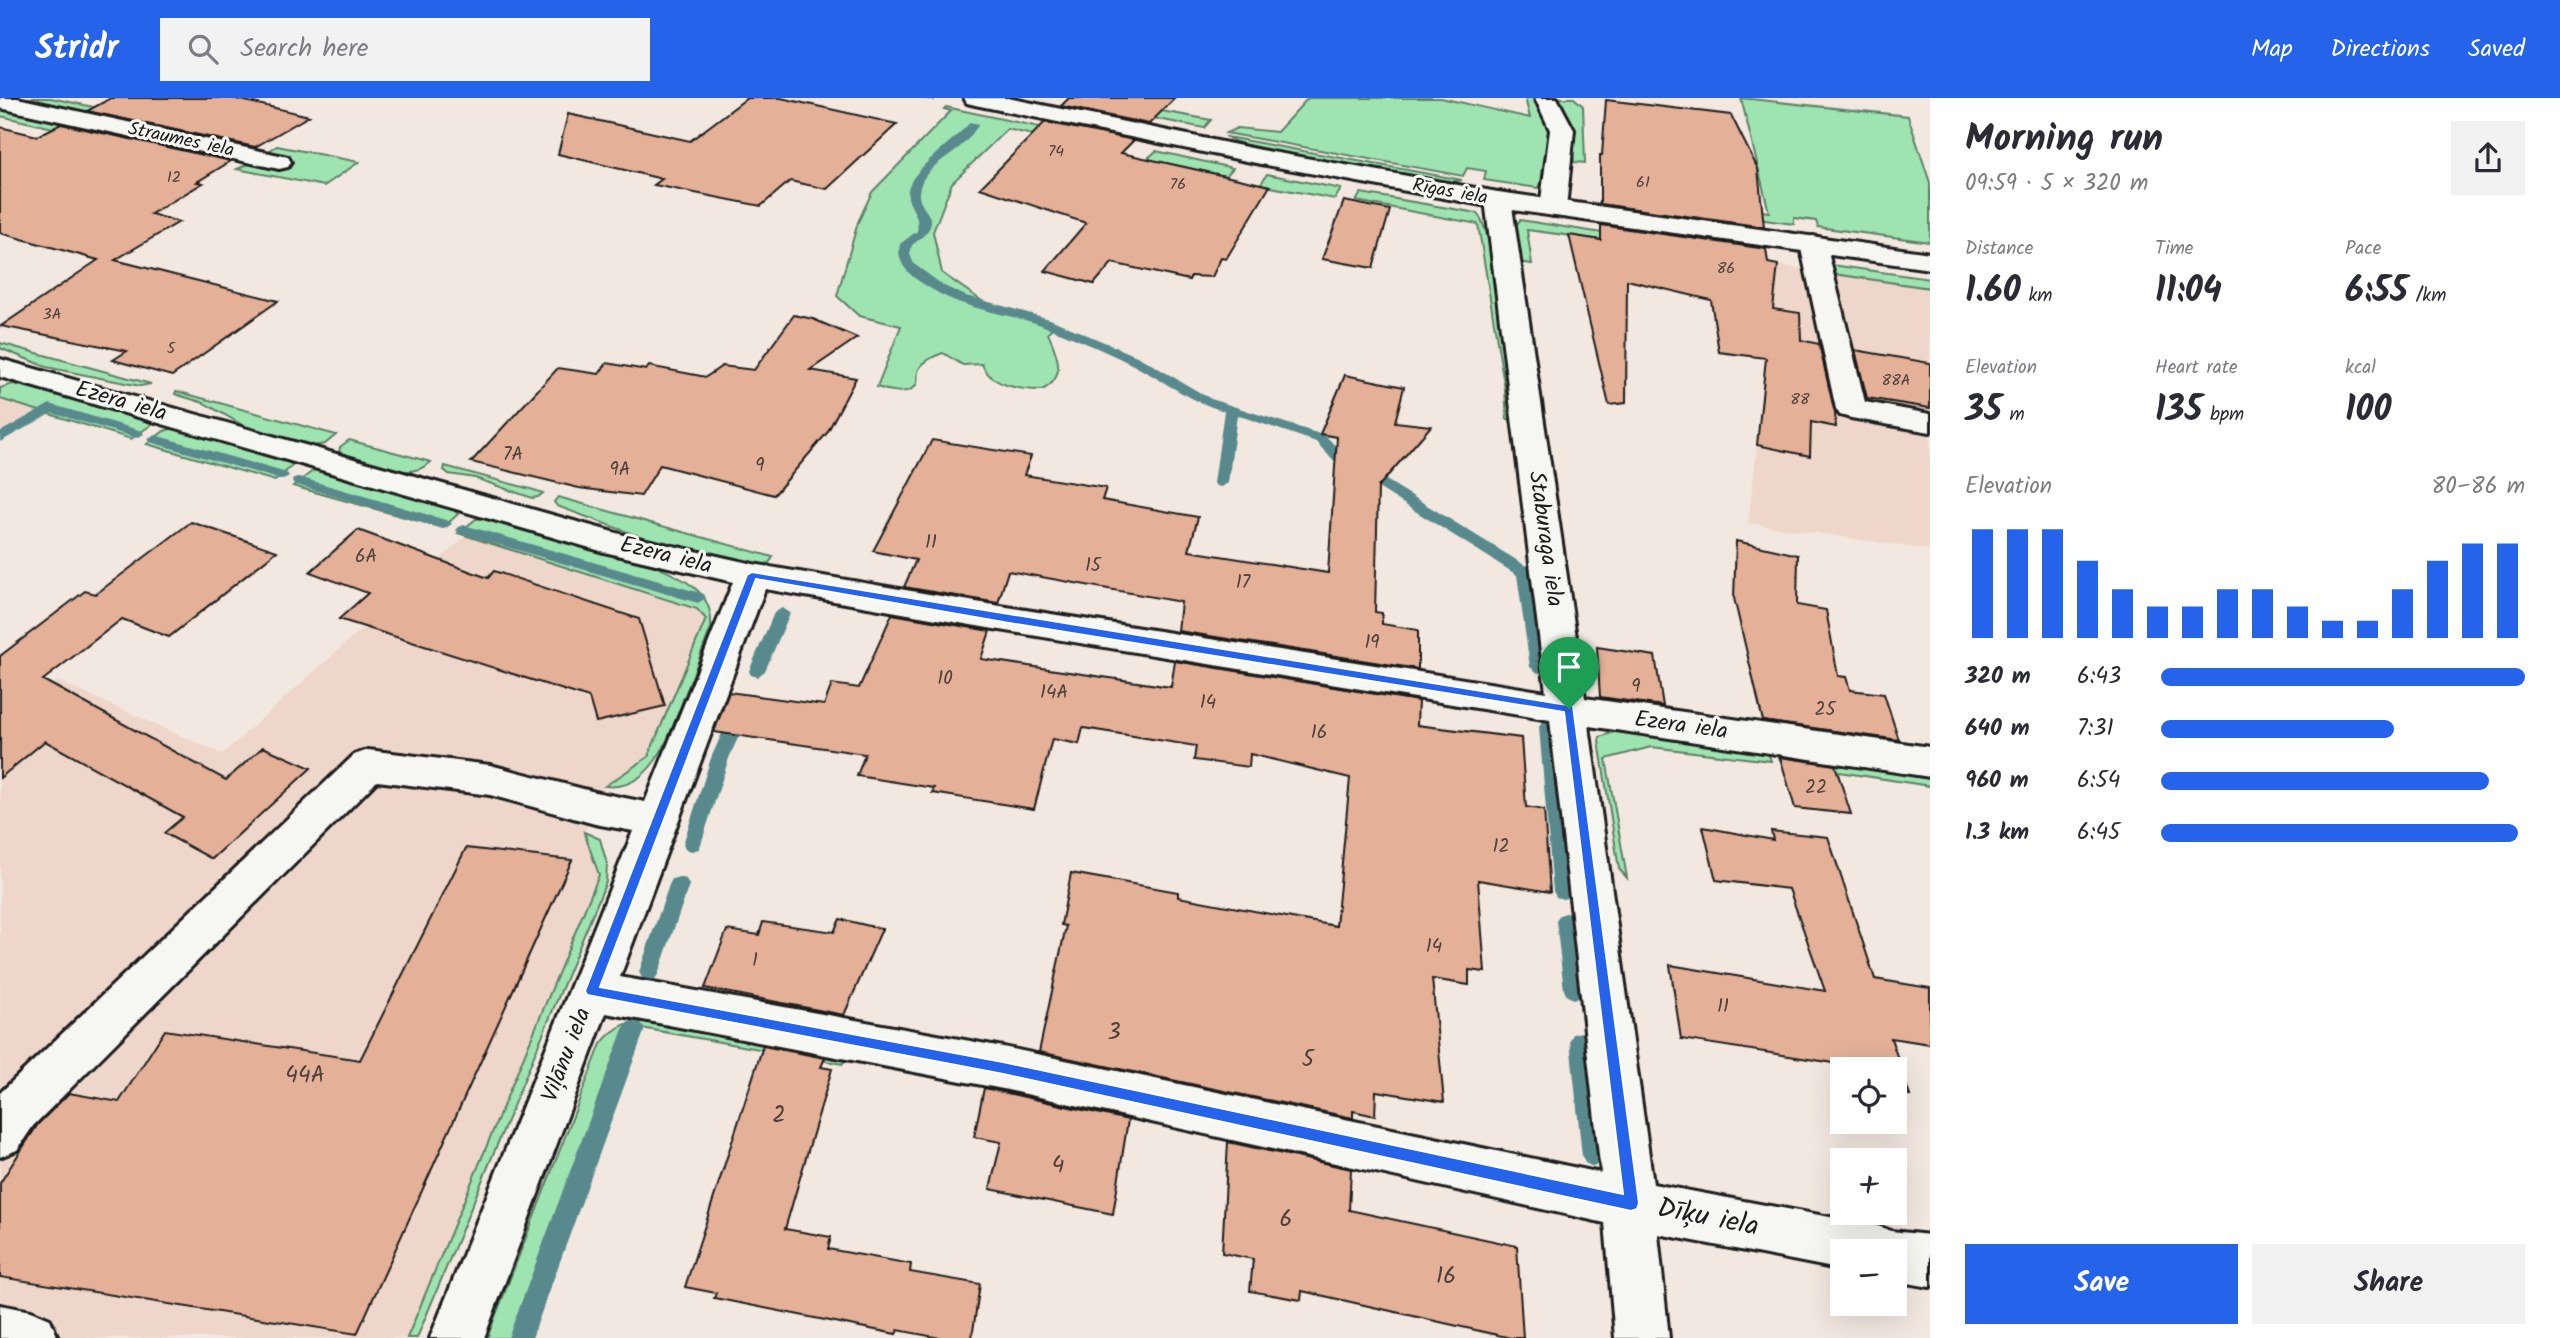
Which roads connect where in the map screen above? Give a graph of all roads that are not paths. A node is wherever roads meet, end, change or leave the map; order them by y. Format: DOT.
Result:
graph roads {
  1 [pos="975,98"];
  2 [pos="1546,98"];
  3 [pos="0,101"];
  4 [pos="279,162"];
  5 [pos="1497,200"];
  6 [pos="1553,208"];
  7 [pos="1813,244"];
  8 [pos="1930,261"];
  9 [pos="0,368"];
  10 [pos="1930,423"];
  11 [pos="752,575"];
  12 [pos="1569,709"];
  13 [pos="1930,762"];
  14 [pos="658,820"];
  15 [pos="591,991"];
  16 [pos="0,1133"];
  17 [pos="1631,1203"];
  18 [pos="1830,1242"];
  19 [pos="1907,1257"];
  20 [pos="1930,1261"];
  21 [pos="0,1332"];
  22 [pos="32,1338"];
  23 [pos="457,1338"];
  24 [pos="1642,1338"];
  1 -- 5 [label="street, Rīgas iela"];
  2 -- 6 [label="street"];
  3 -- 4 [label="street, Straumes iela"];
  5 -- 6 [label="street, Rīgas iela"];
  5 -- 12 [label="street, Staburaga iela"];
  6 -- 7 [label="street, Rīgas iela"];
  7 -- 8 [label="street, Rīgas iela"];
  7 -- 10 [label="street"];
  9 -- 11 [label="street, Ezera iela"];
  11 -- 12 [label="street, Ezera iela"];
  11 -- 14 [label="street, Viļānu iela"];
  12 -- 13 [label="street, Ezera iela"];
  12 -- 17 [label="street, Staburaga iela"];
  14 -- 15 [label="street, Viļānu iela"];
  14 -- 16 [label="street"];
  15 -- 17 [label="street, Dīķu iela"];
  15 -- 23 [label="street, Viļānu iela"];
  17 -- 18 [label="street, Dīķu iela"];
  17 -- 24 [label="street, Staburaga iela"];
  19 -- 20 [label="street"];
  21 -- 22 [label="street"];
}
